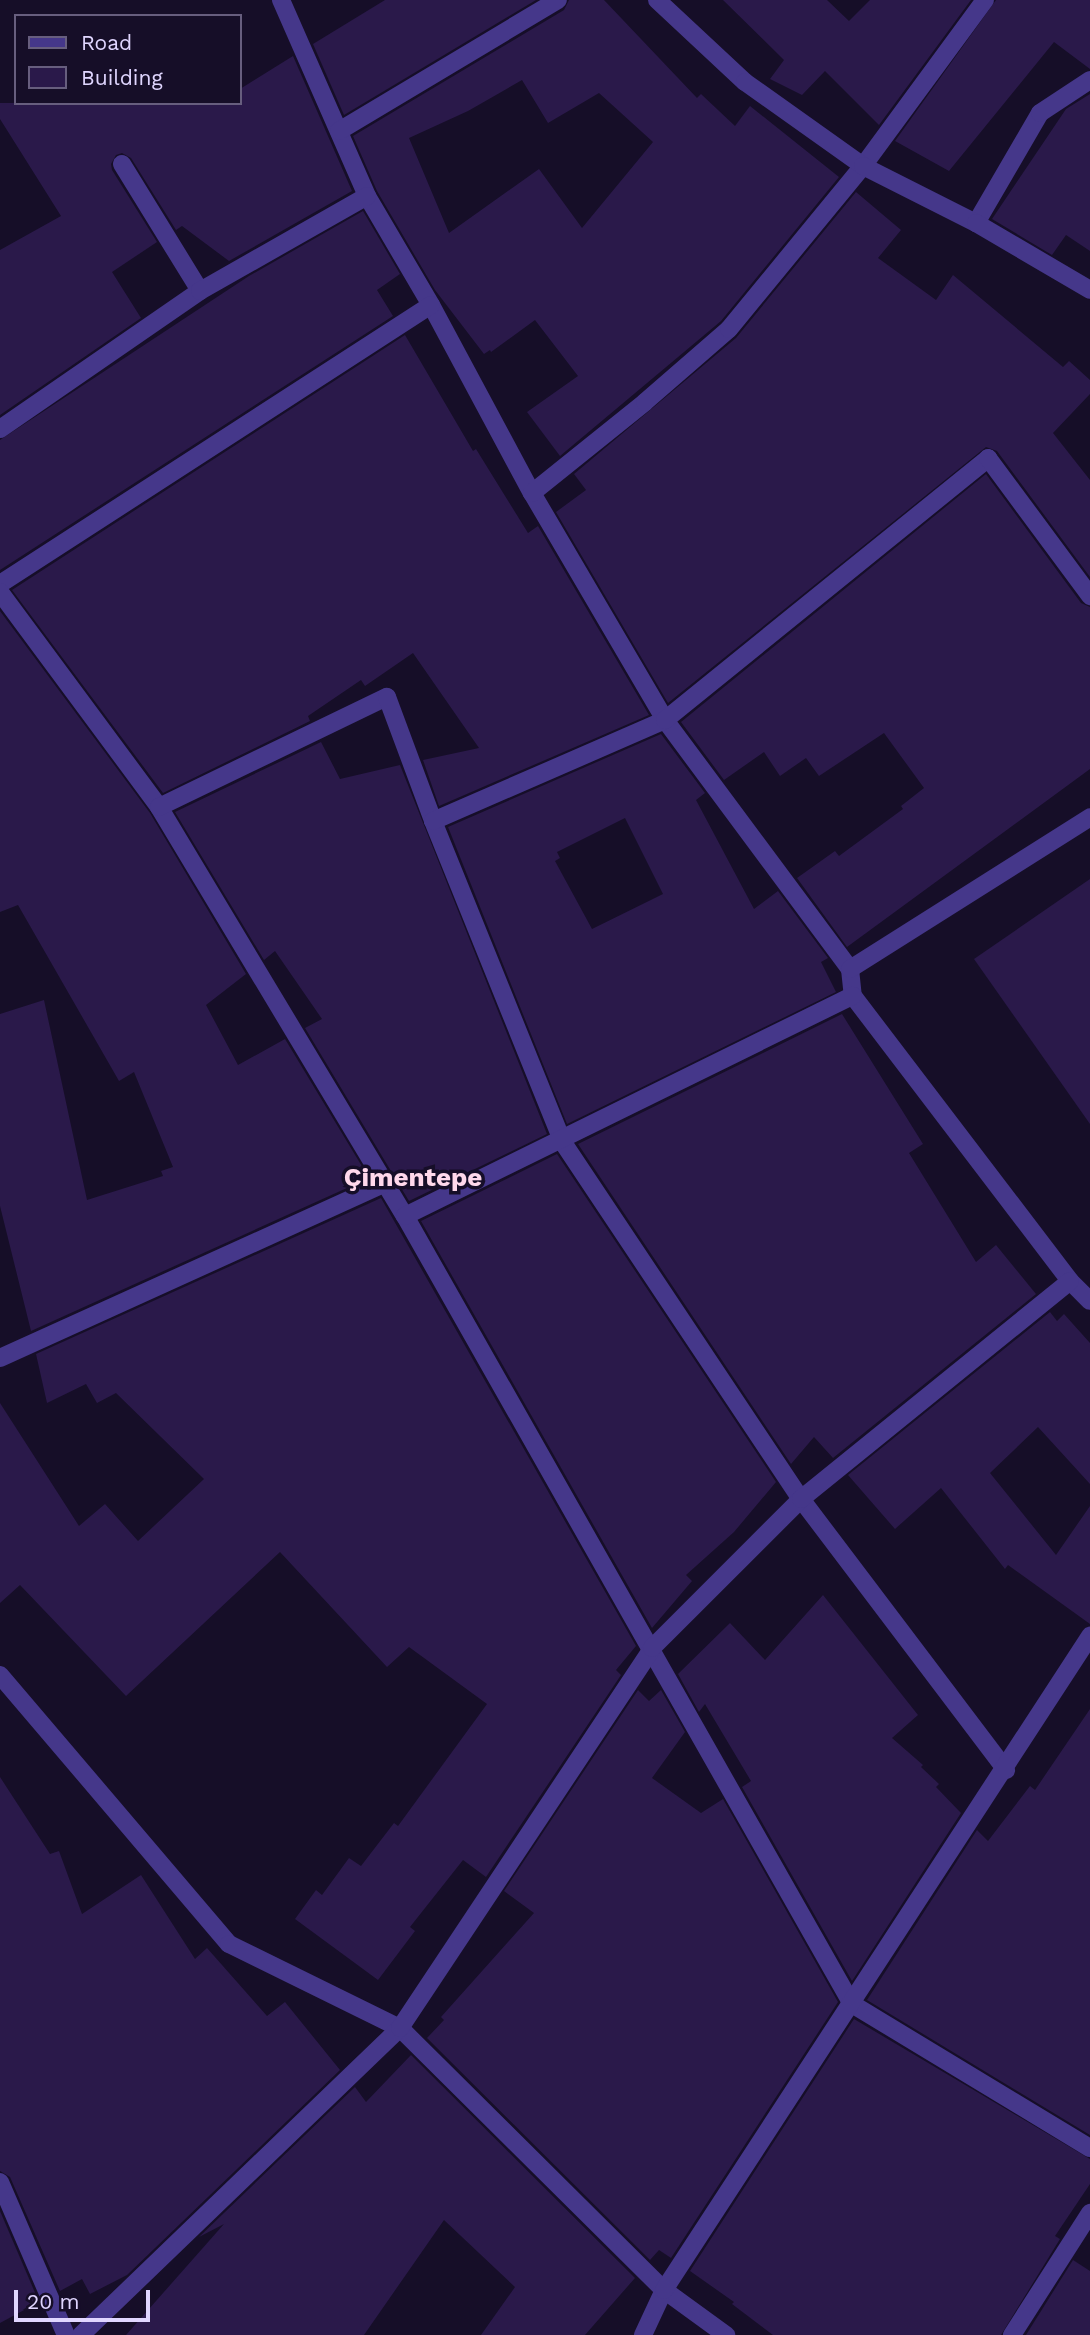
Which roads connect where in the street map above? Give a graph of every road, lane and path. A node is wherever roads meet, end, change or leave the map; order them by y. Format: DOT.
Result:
graph roads {
  1 [pos="281,0"];
  2 [pos="558,0"];
  3 [pos="657,0"];
  4 [pos="985,0"];
  5 [pos="1090,80"];
  6 [pos="339,131"];
  7 [pos="122,164"];
  8 [pos="863,166"];
  9 [pos="367,196"];
  10 [pos="976,223"];
  11 [pos="1090,290"];
  12 [pos="200,291"];
  13 [pos="431,305"];
  14 [pos="0,429"];
  15 [pos="532,492"];
  16 [pos="0,584"];
  17 [pos="0,592"];
  18 [pos="1090,596"];
  19 [pos="665,720"];
  20 [pos="159,807"];
  21 [pos="1090,817"];
  22 [pos="433,821"];
  23 [pos="850,969"];
  24 [pos="853,996"];
  25 [pos="562,1141"];
  26 [pos="384,1184"];
  27 [pos="405,1216"];
  28 [pos="1070,1281"];
  29 [pos="1090,1301"];
  30 [pos="0,1358"];
  31 [pos="801,1499"];
  32 [pos="1090,1636"];
  33 [pos="652,1648"];
  34 [pos="0,1675"];
  35 [pos="1006,1770"];
  36 [pos="852,2004"];
  37 [pos="400,2028"];
  38 [pos="1090,2148"];
  39 [pos="0,2182"];
  40 [pos="1090,2213"];
  41 [pos="664,2290"];
  42 [pos="66,2335"];
  43 [pos="81,2335"];
  44 [pos="643,2335"];
  45 [pos="726,2335"];
  46 [pos="1012,2335"];
  1 -- 6 [label="street"];
  2 -- 6 [label="street"];
  3 -- 8 [label="street"];
  4 -- 8 [label="street"];
  5 -- 10 [label="street"];
  6 -- 9 [label="street"];
  7 -- 12 [label="street"];
  8 -- 10 [label="street"];
  8 -- 15 [label="street"];
  9 -- 12 [label="street"];
  9 -- 13 [label="street"];
  10 -- 11 [label="street"];
  12 -- 14 [label="street"];
  13 -- 15 [label="street"];
  13 -- 16 [label="street"];
  15 -- 19 [label="street"];
  17 -- 20 [label="street"];
  18 -- 19 [label="street"];
  19 -- 22 [label="street"];
  19 -- 23 [label="street"];
  20 -- 22 [label="street"];
  20 -- 26 [label="street"];
  21 -- 23 [label="street"];
  22 -- 25 [label="street"];
  23 -- 24 [label="street"];
  24 -- 25 [label="street"];
  24 -- 28 [label="street"];
  25 -- 27 [label="street"];
  25 -- 31 [label="street"];
  26 -- 27 [label="street"];
  26 -- 30 [label="street"];
  27 -- 33 [label="street"];
  28 -- 29 [label="street"];
  28 -- 31 [label="street"];
  31 -- 33 [label="street"];
  31 -- 35 [label="street"];
  32 -- 35 [label="street"];
  33 -- 36 [label="street"];
  33 -- 37 [label="street"];
  34 -- 37 [label="street"];
  35 -- 36 [label="street"];
  36 -- 38 [label="street"];
  36 -- 41 [label="street"];
  37 -- 41 [label="street"];
  37 -- 43 [label="street"];
  39 -- 42 [label="street"];
  40 -- 46 [label="street"];
  41 -- 44 [label="street"];
  41 -- 45 [label="street"];
}
